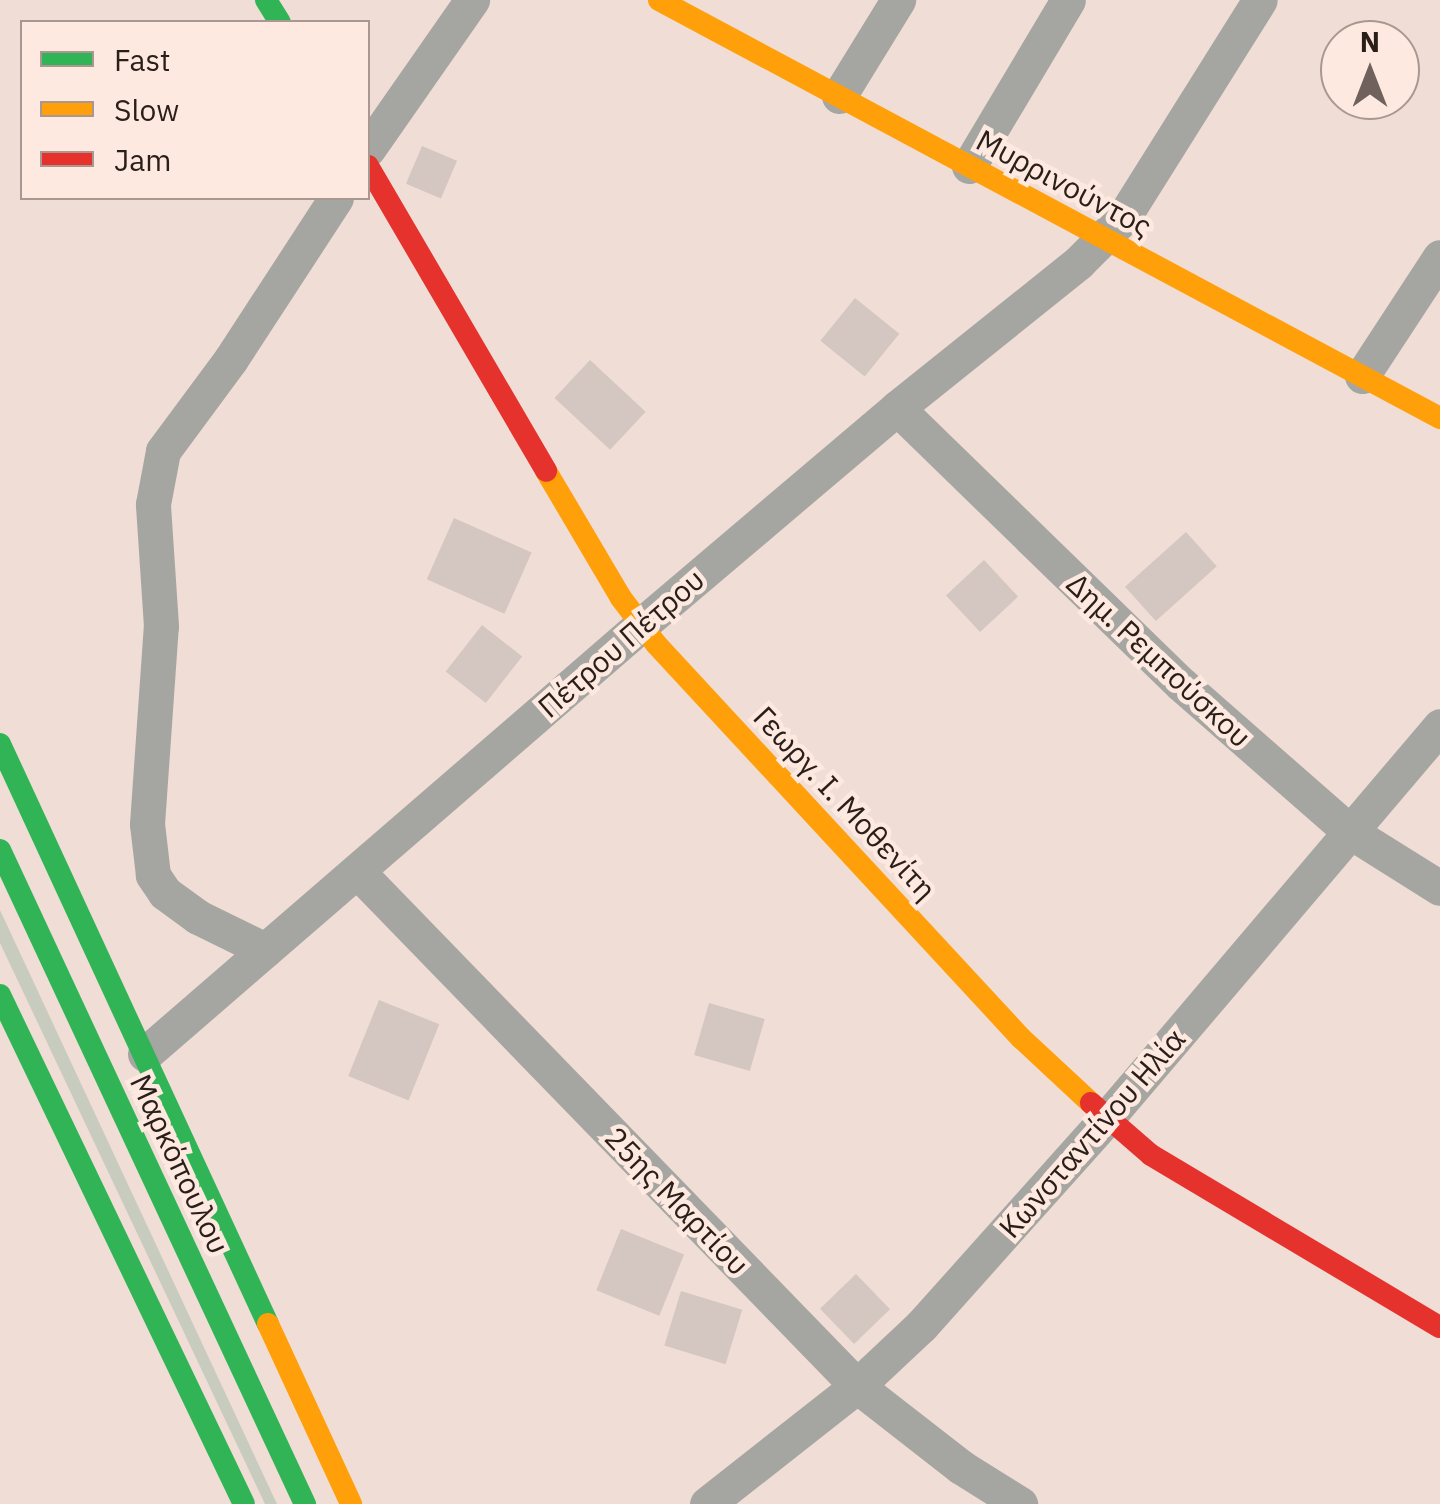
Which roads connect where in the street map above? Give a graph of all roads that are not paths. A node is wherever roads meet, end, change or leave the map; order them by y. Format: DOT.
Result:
graph roads {
  1 [pos="472,0"];
  2 [pos="659,0"];
  3 [pos="898,0"];
  4 [pos="1068,0"];
  5 [pos="1260,0"];
  6 [pos="839,96"];
  7 [pos="370,146"];
  8 [pos="969,166"];
  9 [pos="370,169"];
  10 [pos="335,200"];
  11 [pos="1102,238"];
  12 [pos="1440,257"];
  13 [pos="1362,376"];
  14 [pos="896,408"];
  15 [pos="1440,418"];
  16 [pos="640,626"];
  17 [pos="1440,726"];
  18 [pos="0,744"];
  19 [pos="1349,831"];
  20 [pos="0,850"];
  21 [pos="356,871"];
  22 [pos="1440,888"];
  23 [pos="265,950"];
  24 [pos="0,995"];
  25 [pos="146,1054"];
  26 [pos="1107,1118"];
  27 [pos="1440,1327"];
  28 [pos="857,1386"];
  29 [pos="244,1504"];
  30 [pos="304,1504"];
  31 [pos="351,1504"];
  32 [pos="707,1504"];
  33 [pos="1020,1504"];
  1 -- 7 [label="street"];
  2 -- 6 [label="main road, Μυρρινούντος"];
  3 -- 6 [label="street"];
  4 -- 8 [label="street"];
  5 -- 11 [label="street, Πέτρου Πέτρου"];
  6 -- 8 [label="main road, Μυρρινούντος"];
  8 -- 11 [label="main road, Μυρρινούντος"];
  9 -- 16 [label="main road, Γεωργ. Ι. Μοθενίτη"];
  10 -- 23 [label="street"];
  11 -- 13 [label="main road, Μυρρινούντος"];
  11 -- 14 [label="street, Πέτρου Πέτρου"];
  12 -- 13 [label="street"];
  13 -- 15 [label="main road, Μυρρινούντος"];
  14 -- 16 [label="street, Πέτρου Πέτρου"];
  14 -- 19 [label="street, Δημ. Ρεμπούσκου"];
  16 -- 21 [label="street, Πέτρου Πέτρου"];
  16 -- 26 [label="main road, Γεωργ. Ι. Μοθενίτη"];
  17 -- 19 [label="street, Κωνσταντίνου Ηλία"];
  18 -- 25 [label="main road"];
  19 -- 22 [label="street, Δημ. Ρεμπούσκου"];
  19 -- 26 [label="street, Κωνσταντίνου Ηλία"];
  20 -- 30 [label="main road, Μαρκόπουλου"];
  21 -- 23 [label="street, Πέτρου Πέτρου"];
  21 -- 28 [label="street, 25ης Μαρτίου"];
  23 -- 25 [label="street, Πέτρου Πέτρου"];
  24 -- 29 [label="main road"];
  25 -- 31 [label="main road"];
  26 -- 27 [label="main road, Γεωργ. Ι. Μοθενίτη"];
  26 -- 28 [label="street, Κωνσταντίνου Ηλία"];
  28 -- 32 [label="street, Κωνσταντίνου Ηλία"];
  28 -- 33 [label="street, 25ης Μαρτίου"];
}
